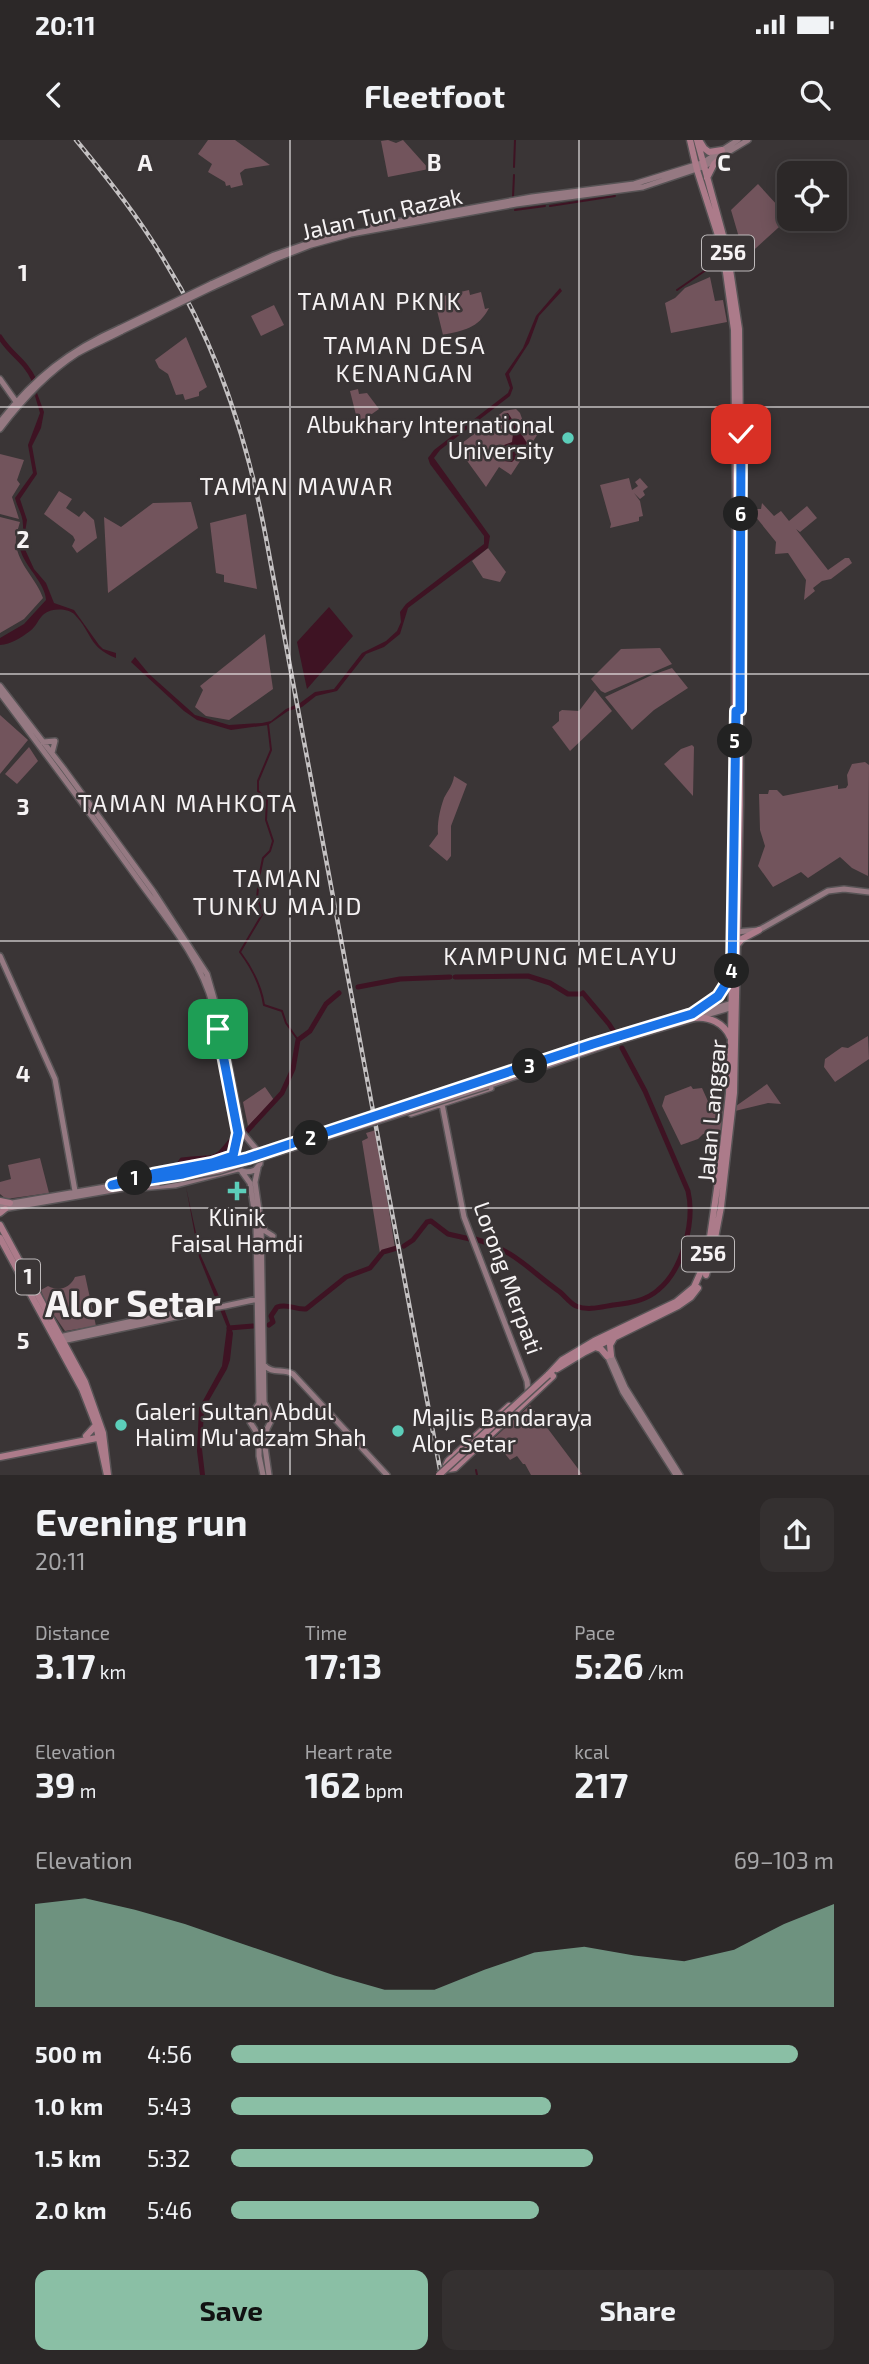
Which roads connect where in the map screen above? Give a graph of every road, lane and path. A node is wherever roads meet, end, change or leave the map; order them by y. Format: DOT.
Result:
graph roads {
  1 [pos="690,140"];
  2 [pos="698,140"];
  3 [pos="738,140"];
  4 [pos="748,140"];
  5 [pos="723,153"];
  6 [pos="699,166"];
  7 [pos="706,180"];
  8 [pos="732,306"];
  9 [pos="725,326"];
  10 [pos="0,379"];
  11 [pos="17,403"];
  12 [pos="0,422"];
  13 [pos="0,429"];
  14 [pos="0,686"];
  15 [pos="0,693"];
  16 [pos="738,710"];
  17 [pos="869,892"];
  18 [pos="760,930"];
  19 [pos="735,932"];
  20 [pos="737,946"];
  21 [pos="0,956"];
  22 [pos="732,974"];
  23 [pos="734,1005"];
  24 [pos="693,1016"];
  25 [pos="731,1039"];
  26 [pos="515,1073"];
  27 [pos="442,1104"];
  28 [pos="254,1145"];
  29 [pos="234,1153"];
  30 [pos="259,1165"];
  31 [pos="239,1170"];
  32 [pos="159,1180"];
  33 [pos="112,1185"];
  34 [pos="123,1188"];
  35 [pos="75,1191"];
  36 [pos="3,1207"];
  37 [pos="259,1212"];
  38 [pos="0,1225"];
  39 [pos="272,1236"];
  40 [pos="0,1238"];
  41 [pos="258,1301"];
  42 [pos="615,1337"];
  43 [pos="62,1338"];
  44 [pos="603,1340"];
  45 [pos="595,1347"];
  46 [pos="609,1355"];
  47 [pos="563,1362"];
  48 [pos="263,1364"];
  49 [pos="274,1372"];
  50 [pos="264,1381"];
  51 [pos="527,1381"];
  52 [pos="536,1382"];
  53 [pos="528,1390"];
  54 [pos="255,1411"];
  55 [pos="267,1411"];
  56 [pos="96,1425"];
  57 [pos="256,1429"];
  58 [pos="267,1429"];
  59 [pos="101,1435"];
  60 [pos="86,1438"];
  61 [pos="100,1448"];
  62 [pos="0,1455"];
  63 [pos="384,1473"];
  64 [pos="107,1475"];
  65 [pos="263,1475"];
  66 [pos="269,1475"];
  67 [pos="375,1475"];
  68 [pos="439,1475"];
  69 [pos="678,1475"];
  1 -- 6 [label="main road, Jalan Langgar / 256"];
  2 -- 5 [label="main road"];
  2 -- 6 [label="main road, Jalan Langgar / 256"];
  3 -- 5 [label="main road"];
  4 -- 5 [label="main road"];
  5 -- 6 [label="main road, Jalan Tun Razak"];
  5 -- 7 [label="main road"];
  6 -- 7 [label="main road, Jalan Langgar / 256"];
  6 -- 8 [label="main road, Jalan Langgar / 256"];
  6 -- 11 [label="main road, Jalan Tun Razak, bridge"];
  7 -- 16 [label="main road, Jalan Langgar / 256"];
  8 -- 9 [label="main road"];
  8 -- 16 [label="main road, Jalan Langgar / 256"];
  10 -- 11 [label="main road"];
  11 -- 12 [label="main road, Jalan Tun Razak"];
  11 -- 13 [label="main road, Jalan Tun Razak"];
  14 -- 28 [label="main road"];
  15 -- 29 [label="main road"];
  16 -- 19 [label="main road, Jalan Langgar / 256"];
  17 -- 18 [label="main road"];
  18 -- 19 [label="main road"];
  18 -- 20 [label="main road"];
  19 -- 20 [label="main road, Jalan Langgar / 256"];
  19 -- 22 [label="main road, Jalan Langgar / 256"];
  20 -- 23 [label="main road, Jalan Langgar / 256"];
  21 -- 35 [label="main road"];
  22 -- 23 [label="main road, Jalan Langgar / 256"];
  22 -- 24 [label="main road"];
  23 -- 24 [label="main road"];
  23 -- 25 [label="main road, Jalan Langgar / 256"];
  23 -- 42 [label="main road, Jalan Langgar / 256"];
  24 -- 25 [label="main road"];
  24 -- 26 [label="main road"];
  25 -- 44 [label="main road, Jalan Langgar / 256"];
  26 -- 27 [label="main road"];
  26 -- 27 [label="main road"];
  26 -- 32 [label="main road, bridge"];
  27 -- 51 [label="main road, Lorong Merpati"];
  28 -- 29 [label="main road"];
  28 -- 30 [label="main road"];
  29 -- 31 [label="main road"];
  29 -- 33 [label="main road, bridge"];
  30 -- 31 [label="main road"];
  30 -- 37 [label="main road"];
  31 -- 34 [label="main road"];
  31 -- 41 [label="main road"];
  32 -- 33 [label="main road"];
  32 -- 34 [label="main road"];
  33 -- 35 [label="main road"];
  34 -- 36 [label="main road"];
  35 -- 36 [label="main road"];
  37 -- 39 [label="main road"];
  37 -- 48 [label="main road"];
  38 -- 43 [label="main road, 1"];
  40 -- 43 [label="main road, 1"];
  41 -- 43 [label="main road"];
  41 -- 54 [label="main road"];
  42 -- 44 [label="main road, Jalan Langgar / 256"];
  42 -- 46 [label="main road"];
  43 -- 56 [label="main road, 1"];
  43 -- 59 [label="main road, 1"];
  44 -- 45 [label="main road, Jalan Langgar / 256"];
  44 -- 46 [label="main road"];
  44 -- 47 [label="main road, Jalan Langgar / 256"];
  45 -- 46 [label="main road"];
  45 -- 47 [label="main road, Jalan Langgar / 256"];
  46 -- 69 [label="main road"];
  47 -- 52 [label="main road"];
  47 -- 53 [label="main road"];
  47 -- 68 [label="main road, Jalan Langgar / 256, bridge"];
  48 -- 49 [label="main road"];
  48 -- 50 [label="main road"];
  49 -- 50 [label="main road"];
  49 -- 63 [label="main road"];
  50 -- 55 [label="main road"];
  51 -- 52 [label="main road"];
  51 -- 53 [label="main road, Lorong Merpati"];
  52 -- 53 [label="main road"];
  54 -- 55 [label="main road"];
  54 -- 57 [label="main road"];
  55 -- 58 [label="main road"];
  56 -- 59 [label="main road, 1"];
  56 -- 60 [label="main road"];
  57 -- 58 [label="main road"];
  57 -- 65 [label="main road"];
  58 -- 66 [label="main road"];
  59 -- 60 [label="main road"];
  59 -- 61 [label="main road, 1"];
  59 -- 64 [label="main road, 1"];
  60 -- 61 [label="main road"];
  60 -- 62 [label="main road"];
  61 -- 64 [label="main road, 1"];
  63 -- 67 [label="main road"];
}
